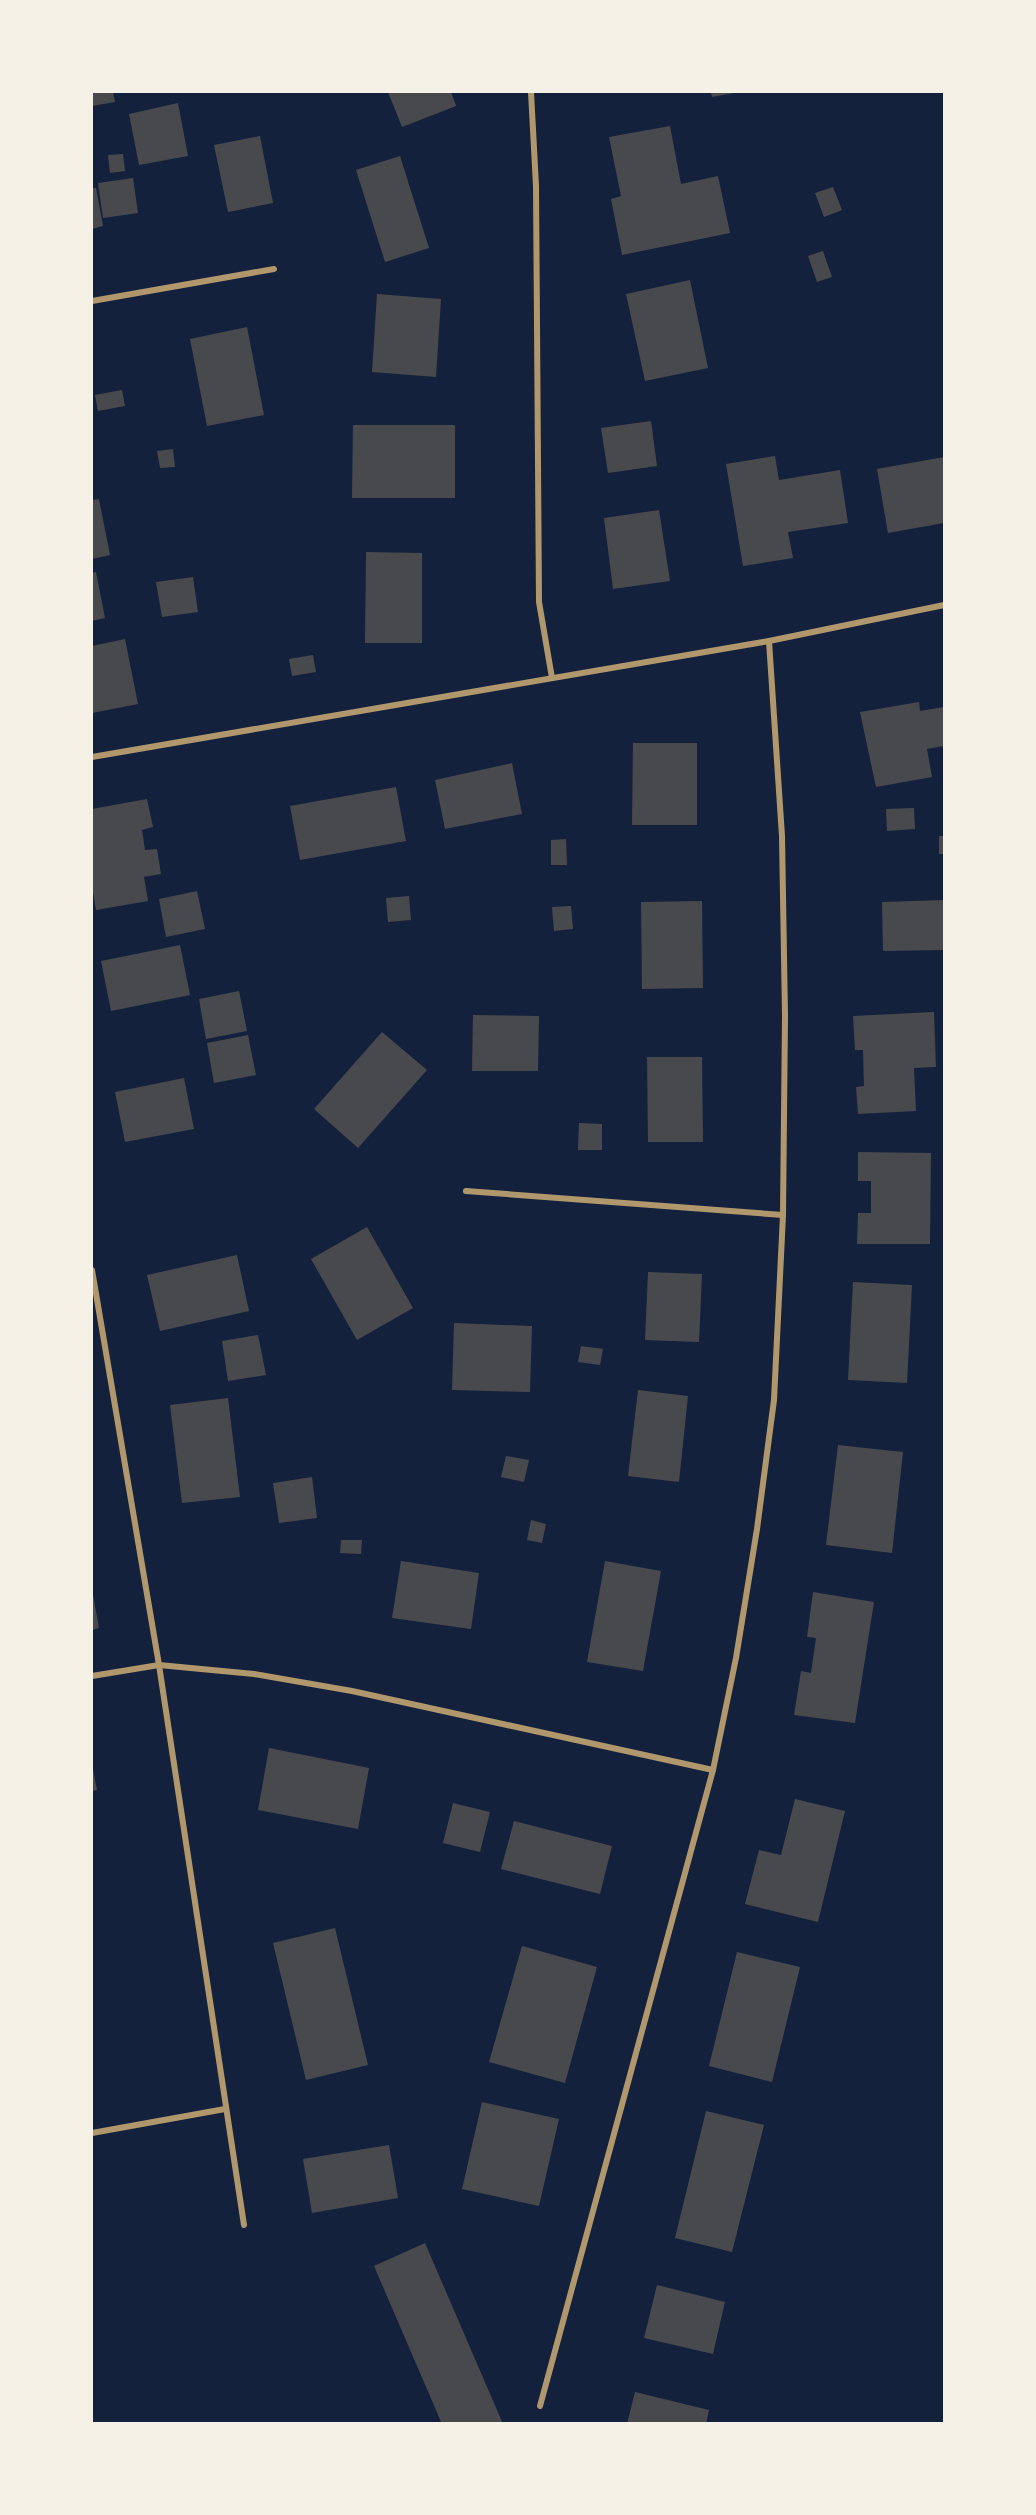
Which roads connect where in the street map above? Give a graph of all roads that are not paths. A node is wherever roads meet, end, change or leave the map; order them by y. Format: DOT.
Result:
graph roads {
  1 [pos="531,92"];
  2 [pos="274,268"];
  3 [pos="92,301"];
  4 [pos="945,605"];
  5 [pos="769,641"];
  6 [pos="552,678"];
  7 [pos="92,757"];
  8 [pos="466,1191"];
  9 [pos="783,1215"];
  10 [pos="92,1270"];
  11 [pos="159,1665"];
  12 [pos="92,1676"];
  13 [pos="713,1770"];
  14 [pos="225,2109"];
  15 [pos="92,2133"];
  16 [pos="244,2225"];
  17 [pos="540,2406"];
  1 -- 6 [label="street"];
  2 -- 3 [label="street"];
  4 -- 5 [label="street"];
  5 -- 6 [label="street"];
  5 -- 9 [label="street"];
  6 -- 7 [label="street"];
  8 -- 9 [label="street"];
  9 -- 13 [label="street"];
  10 -- 11 [label="street"];
  11 -- 12 [label="street"];
  11 -- 13 [label="street"];
  11 -- 14 [label="street"];
  13 -- 17 [label="street"];
  14 -- 15 [label="street"];
  14 -- 16 [label="street"];
}
